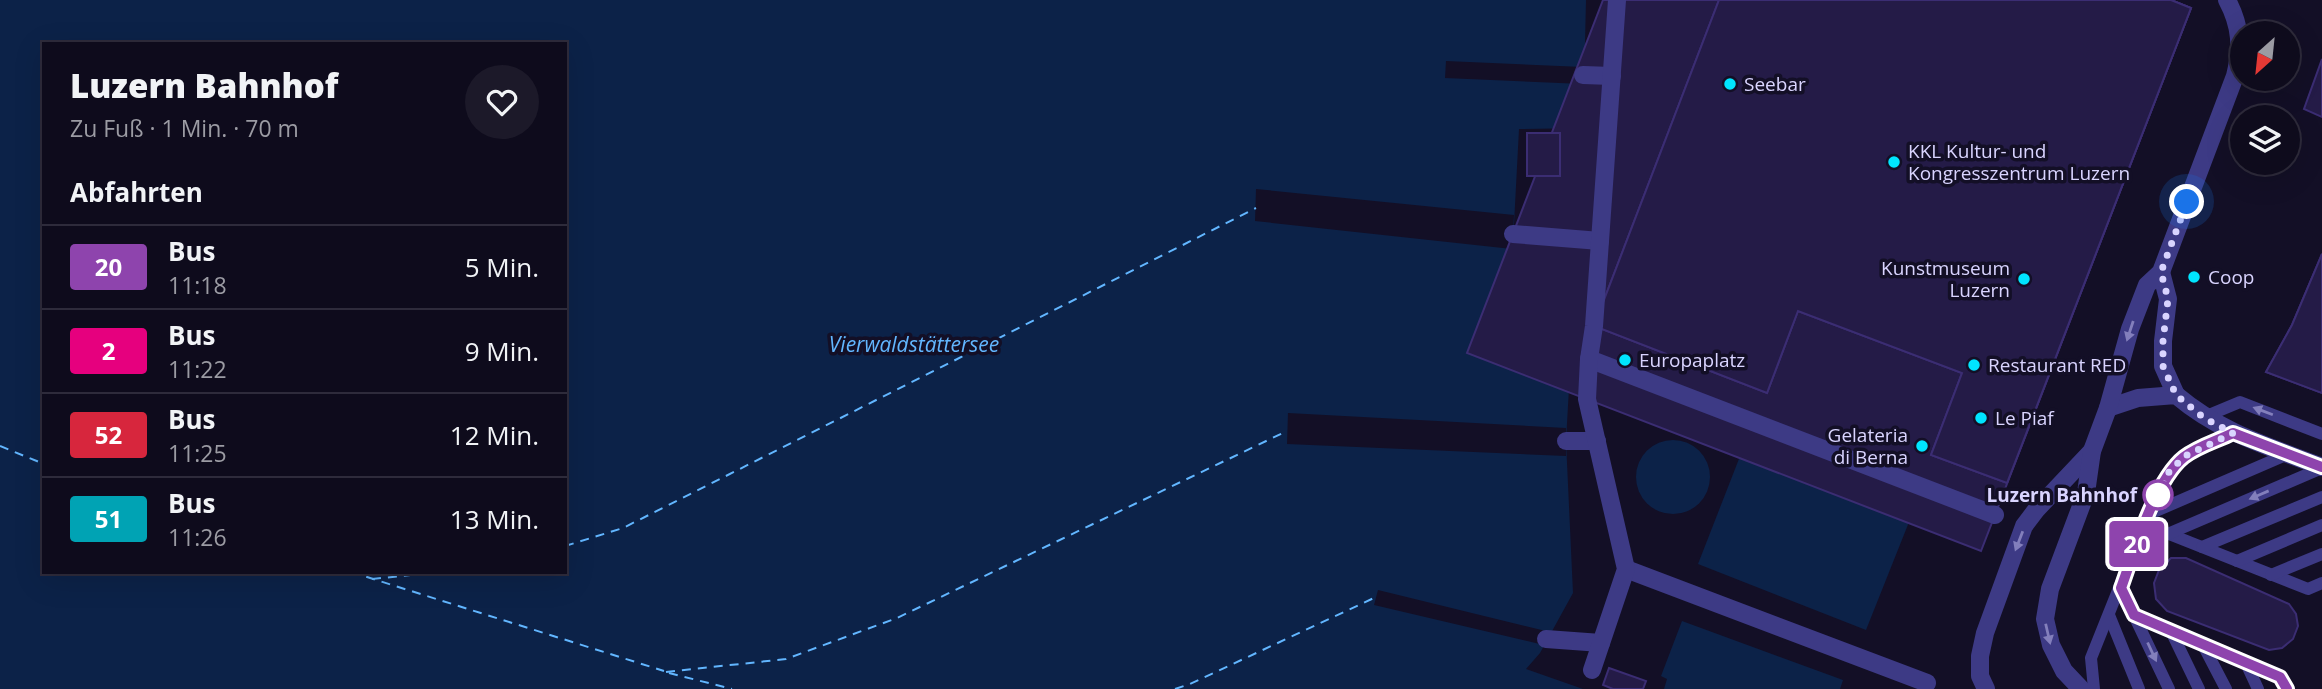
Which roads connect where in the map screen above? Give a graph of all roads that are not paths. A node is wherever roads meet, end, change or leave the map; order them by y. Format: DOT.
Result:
graph roads {
  1 [pos="1617,0"];
  2 [pos="2227,0"];
  3 [pos="1583,75"];
  4 [pos="1612,76"];
  5 [pos="1513,234"];
  6 [pos="1600,241"];
  7 [pos="2161,272"];
  8 [pos="1589,359"];
  9 [pos="2176,395"];
  10 [pos="2108,408"];
  11 [pos="2204,418"];
  12 [pos="2233,433"];
  13 [pos="2322,434"];
  14 [pos="1566,441"];
  15 [pos="1597,441"];
  16 [pos="2092,451"];
  17 [pos="2288,454"];
  18 [pos="2322,467"];
  19 [pos="2322,497"];
  20 [pos="2149,514"];
  21 [pos="1995,515"];
  22 [pos="2322,525"];
  23 [pos="2169,534"];
  24 [pos="2202,547"];
  25 [pos="2135,548"];
  26 [pos="2322,554"];
  27 [pos="2237,561"];
  28 [pos="1626,569"];
  29 [pos="2271,575"];
  30 [pos="2322,583"];
  31 [pos="2121,588"];
  32 [pos="2109,615"];
  33 [pos="2134,615"];
  34 [pos="2170,629"];
  35 [pos="1546,639"];
  36 [pos="1601,643"];
  37 [pos="2202,643"];
  38 [pos="2245,661"];
  39 [pos="1592,670"];
  40 [pos="1927,683"];
  41 [pos="1986,689"];
  42 [pos="2081,689"];
  43 [pos="2094,689"];
  44 [pos="2139,689"];
  45 [pos="2169,689"];
  46 [pos="2199,689"];
  47 [pos="2226,689"];
  48 [pos="2258,689"];
  49 [pos="2287,689"];
  1 -- 4 [label="street"];
  2 -- 7 [label="street"];
  3 -- 4 [label="street"];
  4 -- 6 [label="street"];
  5 -- 6 [label="street"];
  6 -- 8 [label="street"];
  7 -- 9 [label="street"];
  7 -- 10 [label="street, one-way"];
  8 -- 15 [label="street"];
  8 -- 21 [label="street"];
  9 -- 10 [label="street"];
  9 -- 11 [label="street"];
  10 -- 16 [label="street"];
  11 -- 12 [label="street"];
  13 -- 11 [label="lane, one-way"];
  12 -- 17 [label="street"];
  12 -- 20 [label="lane"];
  14 -- 15 [label="street"];
  15 -- 28 [label="street"];
  16 -- 41 [label="street, one-way"];
  16 -- 42 [label="street, one-way"];
  17 -- 18 [label="street"];
  17 -- 20 [label="lane"];
  18 -- 23 [label="lane, one-way"];
  19 -- 24 [label="lane"];
  20 -- 25 [label="lane"];
  22 -- 27 [label="lane"];
  23 -- 24 [label="lane"];
  23 -- 25 [label="lane"];
  24 -- 27 [label="lane"];
  25 -- 31 [label="lane"];
  26 -- 29 [label="lane"];
  27 -- 29 [label="lane"];
  28 -- 36 [label="street"];
  28 -- 40 [label="street"];
  29 -- 30 [label="lane"];
  31 -- 32 [label="lane"];
  31 -- 33 [label="lane"];
  32 -- 43 [label="lane"];
  32 -- 44 [label="lane"];
  33 -- 34 [label="lane"];
  33 -- 45 [label="lane, one-way"];
  34 -- 37 [label="lane"];
  34 -- 46 [label="lane"];
  35 -- 36 [label="street"];
  36 -- 39 [label="street"];
  37 -- 38 [label="lane"];
  37 -- 47 [label="lane"];
  38 -- 48 [label="lane"];
  38 -- 49 [label="lane"];
}
